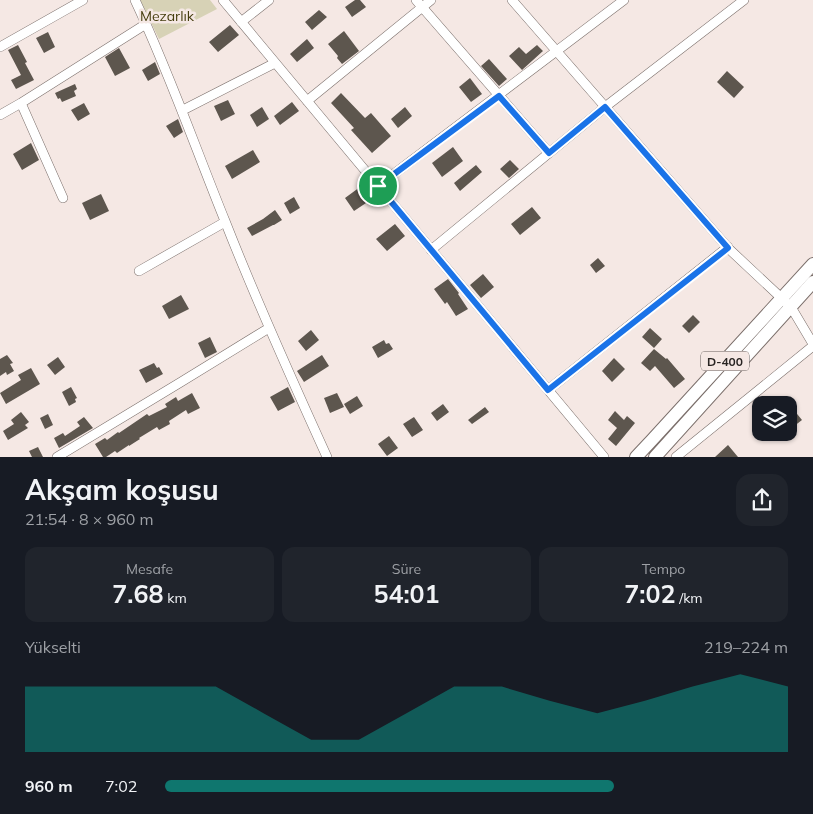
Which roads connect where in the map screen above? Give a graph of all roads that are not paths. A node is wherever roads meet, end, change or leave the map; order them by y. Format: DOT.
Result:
graph roads {
  1 [pos="83,0"];
  2 [pos="135,0"];
  3 [pos="223,0"];
  4 [pos="268,0"];
  5 [pos="431,0"];
  6 [pos="512,0"];
  7 [pos="624,0"];
  8 [pos="744,0"];
  9 [pos="419,4"];
  10 [pos="241,22"];
  11 [pos="146,24"];
  12 [pos="0,47"];
  13 [pos="557,52"];
  14 [pos="275,63"];
  15 [pos="499,96"];
  16 [pos="307,101"];
  17 [pos="22,103"];
  18 [pos="605,107"];
  19 [pos="183,110"];
  20 [pos="0,116"];
  21 [pos="549,153"];
  22 [pos="378,186"];
  23 [pos="63,198"];
  24 [pos="225,222"];
  25 [pos="728,248"];
  26 [pos="431,250"];
  27 [pos="813,264"];
  28 [pos="139,271"];
  29 [pos="813,282"];
  30 [pos="786,302"];
  31 [pos="269,328"];
  32 [pos="813,345"];
  33 [pos="548,390"];
  34 [pos="57,456"];
  35 [pos="327,456"];
  36 [pos="604,456"];
  37 [pos="636,456"];
  38 [pos="655,456"];
  39 [pos="676,456"];
  1 -- 12 [label="street"];
  2 -- 11 [label="street"];
  3 -- 10 [label="street"];
  4 -- 10 [label="street"];
  5 -- 9 [label="street"];
  6 -- 13 [label="street"];
  7 -- 13 [label="street"];
  8 -- 18 [label="street"];
  9 -- 15 [label="street"];
  9 -- 16 [label="street"];
  10 -- 14 [label="street"];
  11 -- 17 [label="street"];
  11 -- 19 [label="street"];
  13 -- 15 [label="street"];
  13 -- 18 [label="street"];
  14 -- 16 [label="street"];
  14 -- 19 [label="street"];
  15 -- 21 [label="street"];
  15 -- 22 [label="street"];
  16 -- 22 [label="street"];
  17 -- 20 [label="street"];
  17 -- 23 [label="street"];
  18 -- 21 [label="street"];
  18 -- 25 [label="street"];
  19 -- 24 [label="street"];
  21 -- 26 [label="street"];
  22 -- 26 [label="street"];
  24 -- 28 [label="street"];
  24 -- 31 [label="street"];
  25 -- 30 [label="street"];
  25 -- 33 [label="street"];
  26 -- 33 [label="street"];
  27 -- 30 [label="highway, D-400"];
  29 -- 30 [label="highway, D-400"];
  30 -- 32 [label="street"];
  30 -- 37 [label="highway, D-400"];
  30 -- 38 [label="highway, D-400"];
  31 -- 34 [label="street"];
  31 -- 35 [label="street"];
  32 -- 39 [label="street"];
  33 -- 36 [label="street"];
}
